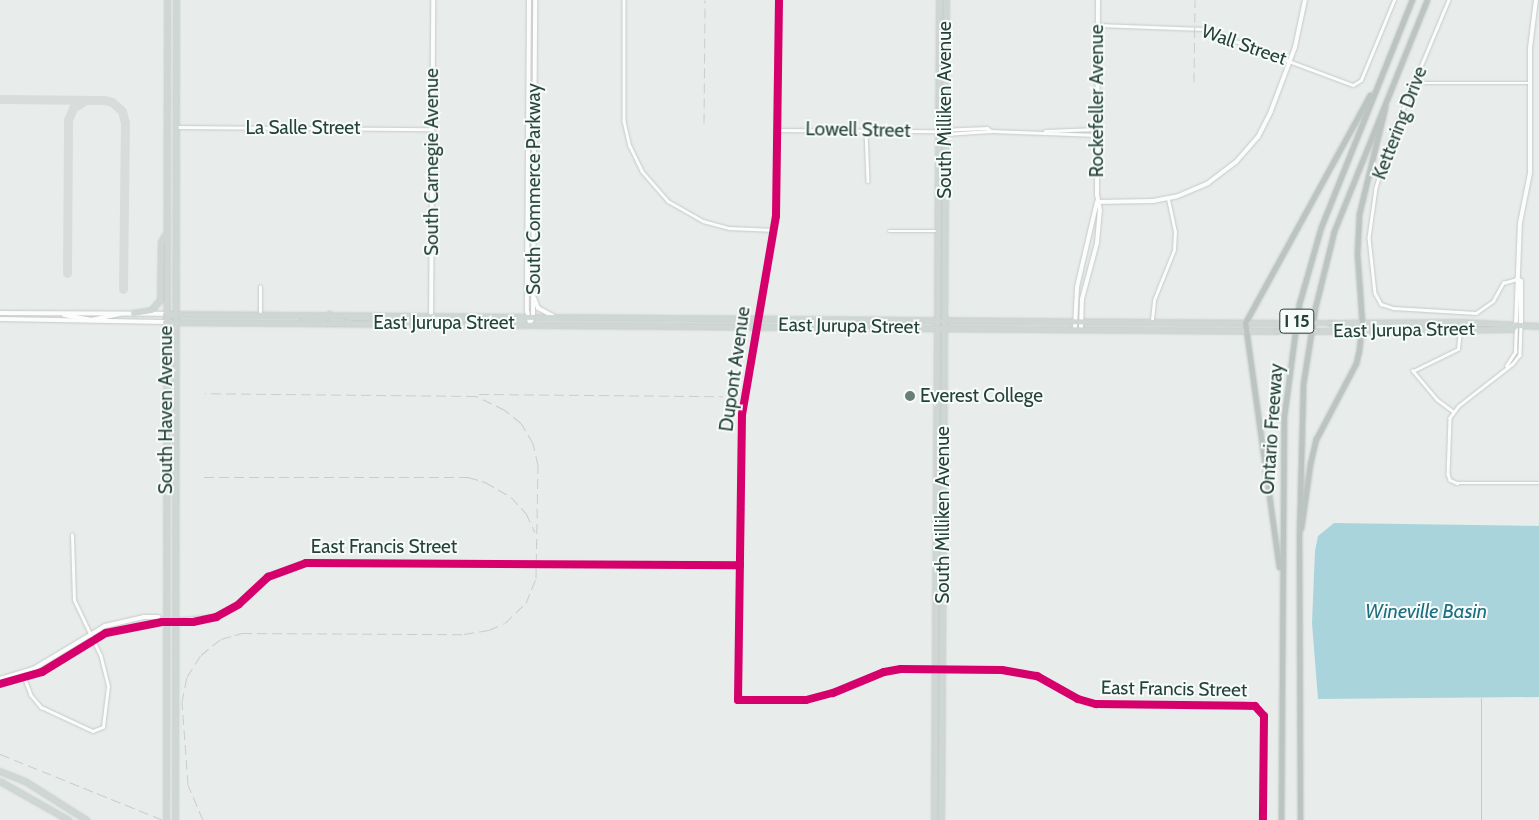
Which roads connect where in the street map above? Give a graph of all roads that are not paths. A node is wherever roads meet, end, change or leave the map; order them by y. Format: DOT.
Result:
graph roads {
  1 [pos="167,0"];
  2 [pos="176,0"];
  3 [pos="433,0"];
  4 [pos="529,0"];
  5 [pos="535,0"];
  6 [pos="624,0"];
  7 [pos="779,0"];
  8 [pos="939,0"];
  9 [pos="946,0"];
  10 [pos="1098,0"];
  11 [pos="1305,0"];
  12 [pos="1394,0"];
  13 [pos="1412,0"];
  14 [pos="1427,0"];
  15 [pos="1449,0"];
  16 [pos="1536,0"];
  17 [pos="1098,25"];
  18 [pos="1290,61"];
  19 [pos="1378,82"];
  20 [pos="1415,82"];
  21 [pos="1530,83"];
  22 [pos="1391,88"];
  23 [pos="175,127"];
  24 [pos="945,128"];
  25 [pos="432,129"];
  26 [pos="1097,129"];
  27 [pos="777,130"];
  28 [pos="866,130"];
  29 [pos="938,131"];
  30 [pos="991,131"];
  31 [pos="1044,132"];
  32 [pos="945,134"];
  33 [pos="1097,135"];
  34 [pos="868,181"];
  35 [pos="1168,199"];
  36 [pos="1097,202"];
  37 [pos="774,230"];
  38 [pos="889,231"];
  39 [pos="937,231"];
  40 [pos="165,234"];
  41 [pos="1517,279"];
  42 [pos="260,286"];
  43 [pos="533,293"];
  44 [pos="0,313"];
  45 [pos="56,313"];
  46 [pos="122,313"];
  47 [pos="133,313"];
  48 [pos="165,314"];
  49 [pos="260,314"];
  50 [pos="329,314"];
  51 [pos="174,315"];
  52 [pos="381,315"];
  53 [pos="431,315"];
  54 [pos="530,317"];
  55 [pos="556,317"];
  56 [pos="759,318"];
  57 [pos="0,319"];
  58 [pos="936,319"];
  59 [pos="944,319"];
  60 [pos="91,320"];
  61 [pos="1075,320"];
  62 [pos="1081,320"];
  63 [pos="1152,320"];
  64 [pos="165,322"];
  65 [pos="174,322"];
  66 [pos="290,322"];
  67 [pos="345,322"];
  68 [pos="431,323"];
  69 [pos="530,323"];
  70 [pos="1245,323"];
  71 [pos="1362,323"];
  72 [pos="757,325"];
  73 [pos="1519,325"];
  74 [pos="1539,326"];
  75 [pos="1075,327"];
  76 [pos="1081,327"];
  77 [pos="936,328"];
  78 [pos="944,328"];
  79 [pos="1460,330"];
  80 [pos="1244,331"];
  81 [pos="1361,331"];
  82 [pos="1506,366"];
  83 [pos="1453,412"];
  84 [pos="1539,483"];
  85 [pos="72,535"];
  86 [pos="1299,538"];
  87 [pos="740,565"];
  88 [pos="1281,573"];
  89 [pos="164,622"];
  90 [pos="174,622"];
  91 [pos="90,634"];
  92 [pos="93,640"];
  93 [pos="935,669"];
  94 [pos="942,670"];
  95 [pos="23,674"];
  96 [pos="0,679"];
  97 [pos="25,679"];
  98 [pos="0,684"];
  99 [pos="738,700"];
  100 [pos="0,771"];
  101 [pos="0,780"];
  102 [pos="69,820"];
  103 [pos="88,820"];
  104 [pos="166,820"];
  105 [pos="175,820"];
  106 [pos="934,820"];
  107 [pos="941,820"];
  108 [pos="1263,820"];
  109 [pos="1281,820"];
  110 [pos="1300,820"];
  1 -- 40 [label="main road, South Haven Avenue"];
  2 -- 23 [label="main road, South Haven Avenue"];
  3 -- 25 [label="street, South Carnegie Avenue"];
  4 -- 54 [label="street, South Commerce Parkway"];
  5 -- 43 [label="street, South Commerce Parkway"];
  6 -- 37 [label="street"];
  7 -- 27 [label="street, Dupont Avenue"];
  8 -- 29 [label="main road, South Milliken Avenue"];
  9 -- 24 [label="main road, South Milliken Avenue"];
  10 -- 17 [label="street, Rockefeller Avenue"];
  11 -- 18 [label="street"];
  12 -- 18 [label="street, Wall Street"];
  13 -- 19 [label="highway, Ontario Freeway / I 15"];
  14 -- 22 [label="highway, Ontario Freeway / I 15"];
  15 -- 20 [label="street, Kettering Drive"];
  16 -- 21 [label="street"];
  17 -- 18 [label="street, Wall Street"];
  17 -- 26 [label="street, Rockefeller Avenue"];
  18 -- 35 [label="street"];
  19 -- 70 [label="highway"];
  19 -- 88 [label="highway, Ontario Freeway / I 15"];
  20 -- 21 [label="street"];
  20 -- 41 [label="street, Kettering Drive"];
  21 -- 41 [label="street"];
  22 -- 71 [label="highway"];
  22 -- 86 [label="highway, Ontario Freeway / I 15"];
  23 -- 25 [label="street, La Salle Street"];
  23 -- 51 [label="main road, South Haven Avenue"];
  24 -- 29 [label="street, Lowell Street"];
  24 -- 30 [label="street, Lowell Street"];
  24 -- 32 [label="main road, South Milliken Avenue"];
  25 -- 53 [label="street, South Carnegie Avenue"];
  26 -- 31 [label="street, Lowell Street"];
  26 -- 33 [label="street, Rockefeller Avenue"];
  27 -- 28 [label="street, Lowell Street"];
  27 -- 37 [label="street, Dupont Avenue"];
  28 -- 29 [label="street, Lowell Street"];
  28 -- 34 [label="street"];
  29 -- 32 [label="street, Lowell Street"];
  29 -- 39 [label="main road, South Milliken Avenue"];
  30 -- 31 [label="street, Lowell Street"];
  30 -- 32 [label="street, Lowell Street"];
  31 -- 33 [label="street, Lowell Street"];
  32 -- 59 [label="main road, South Milliken Avenue"];
  33 -- 36 [label="street, Rockefeller Avenue"];
  35 -- 36 [label="street"];
  35 -- 63 [label="street"];
  36 -- 61 [label="street, Rockefeller Avenue"];
  36 -- 62 [label="street, Rockefeller Avenue"];
  37 -- 56 [label="street, Dupont Avenue"];
  38 -- 39 [label="street"];
  39 -- 58 [label="main road, South Milliken Avenue"];
  40 -- 47 [label="main road"];
  40 -- 48 [label="main road, South Haven Avenue"];
  41 -- 73 [label="street"];
  42 -- 49 [label="street"];
  43 -- 54 [label="street, South Commerce Parkway"];
  43 -- 55 [label="street"];
  44 -- 45 [label="street, East Jurupa Street"];
  45 -- 46 [label="street, East Jurupa Street"];
  45 -- 60 [label="street"];
  46 -- 47 [label="street, East Jurupa Street"];
  46 -- 60 [label="street"];
  47 -- 48 [label="street, East Jurupa Street"];
  48 -- 51 [label="main road, East Jurupa Street"];
  48 -- 64 [label="main road, South Haven Avenue"];
  49 -- 50 [label="main road, East Jurupa Street"];
  49 -- 51 [label="main road, East Jurupa Street"];
  50 -- 52 [label="main road, East Jurupa Street"];
  50 -- 66 [label="main road"];
  51 -- 65 [label="main road, South Haven Avenue"];
  52 -- 53 [label="main road, East Jurupa Street"];
  52 -- 67 [label="main road"];
  53 -- 54 [label="main road, East Jurupa Street"];
  53 -- 68 [label="street, South Carnegie Avenue"];
  54 -- 55 [label="main road, East Jurupa Street"];
  54 -- 69 [label="street, South Commerce Parkway"];
  55 -- 56 [label="main road, East Jurupa Street"];
  56 -- 58 [label="main road, East Jurupa Street"];
  56 -- 72 [label="street, Dupont Avenue"];
  57 -- 60 [label="street, East Jurupa Street"];
  58 -- 59 [label="main road, East Jurupa Street"];
  58 -- 77 [label="main road, South Milliken Avenue"];
  59 -- 61 [label="main road, East Jurupa Street"];
  59 -- 78 [label="main road, South Milliken Avenue"];
  60 -- 64 [label="street, East Jurupa Street"];
  61 -- 62 [label="main road, East Jurupa Street"];
  61 -- 75 [label="street, Rockefeller Avenue"];
  62 -- 63 [label="main road, East Jurupa Street"];
  62 -- 76 [label="street, Rockefeller Avenue"];
  63 -- 70 [label="main road, East Jurupa Street"];
  64 -- 65 [label="main road, East Jurupa Street"];
  64 -- 89 [label="main road, South Haven Avenue"];
  65 -- 66 [label="main road, East Jurupa Street"];
  65 -- 90 [label="main road, South Haven Avenue"];
  66 -- 67 [label="main road, East Jurupa Street"];
  67 -- 68 [label="main road, East Jurupa Street"];
  68 -- 69 [label="main road, East Jurupa Street"];
  69 -- 72 [label="main road, East Jurupa Street"];
  70 -- 71 [label="main road, East Jurupa Street, bridge"];
  70 -- 80 [label="highway"];
  71 -- 73 [label="main road, East Jurupa Street"];
  71 -- 81 [label="highway"];
  72 -- 77 [label="main road, East Jurupa Street"];
  72 -- 87 [label="street, Dupont Avenue"];
  73 -- 74 [label="main road, East Jurupa Street"];
  73 -- 79 [label="main road, East Jurupa Street"];
  73 -- 82 [label="street"];
  73 -- 82 [label="street"];
  75 -- 76 [label="main road, East Jurupa Street"];
  75 -- 78 [label="main road, East Jurupa Street"];
  76 -- 80 [label="main road, East Jurupa Street"];
  77 -- 78 [label="main road, East Jurupa Street"];
  77 -- 93 [label="main road, South Milliken Avenue"];
  78 -- 94 [label="main road, South Milliken Avenue"];
  79 -- 81 [label="main road, East Jurupa Street"];
  79 -- 83 [label="street"];
  80 -- 81 [label="main road, East Jurupa Street, bridge"];
  80 -- 88 [label="highway"];
  81 -- 86 [label="highway"];
  82 -- 83 [label="street"];
  83 -- 84 [label="street"];
  85 -- 91 [label="street"];
  86 -- 110 [label="highway, Ontario Freeway / I 15"];
  87 -- 90 [label="street, East Francis Street"];
  87 -- 99 [label="street, Dupont Avenue"];
  88 -- 109 [label="highway, Ontario Freeway / I 15"];
  89 -- 90 [label="street, East Francis Street"];
  89 -- 91 [label="street, East Francis Street"];
  89 -- 92 [label="street, East Francis Street"];
  89 -- 104 [label="main road, South Haven Avenue"];
  90 -- 105 [label="main road, South Haven Avenue"];
  91 -- 92 [label="street"];
  91 -- 95 [label="street, East Francis Street"];
  92 -- 97 [label="street, East Francis Street"];
  92 -- 97 [label="street"];
  93 -- 94 [label="street, East Francis Street"];
  93 -- 99 [label="street, East Francis Street"];
  93 -- 106 [label="main road, South Milliken Avenue"];
  94 -- 107 [label="main road, South Milliken Avenue"];
  94 -- 108 [label="street, East Francis Street"];
  95 -- 96 [label="street, East Francis Street"];
  95 -- 97 [label="street"];
  97 -- 98 [label="street, East Francis Street"];
  100 -- 103 [label="main road"];
  101 -- 102 [label="main road"];
}
